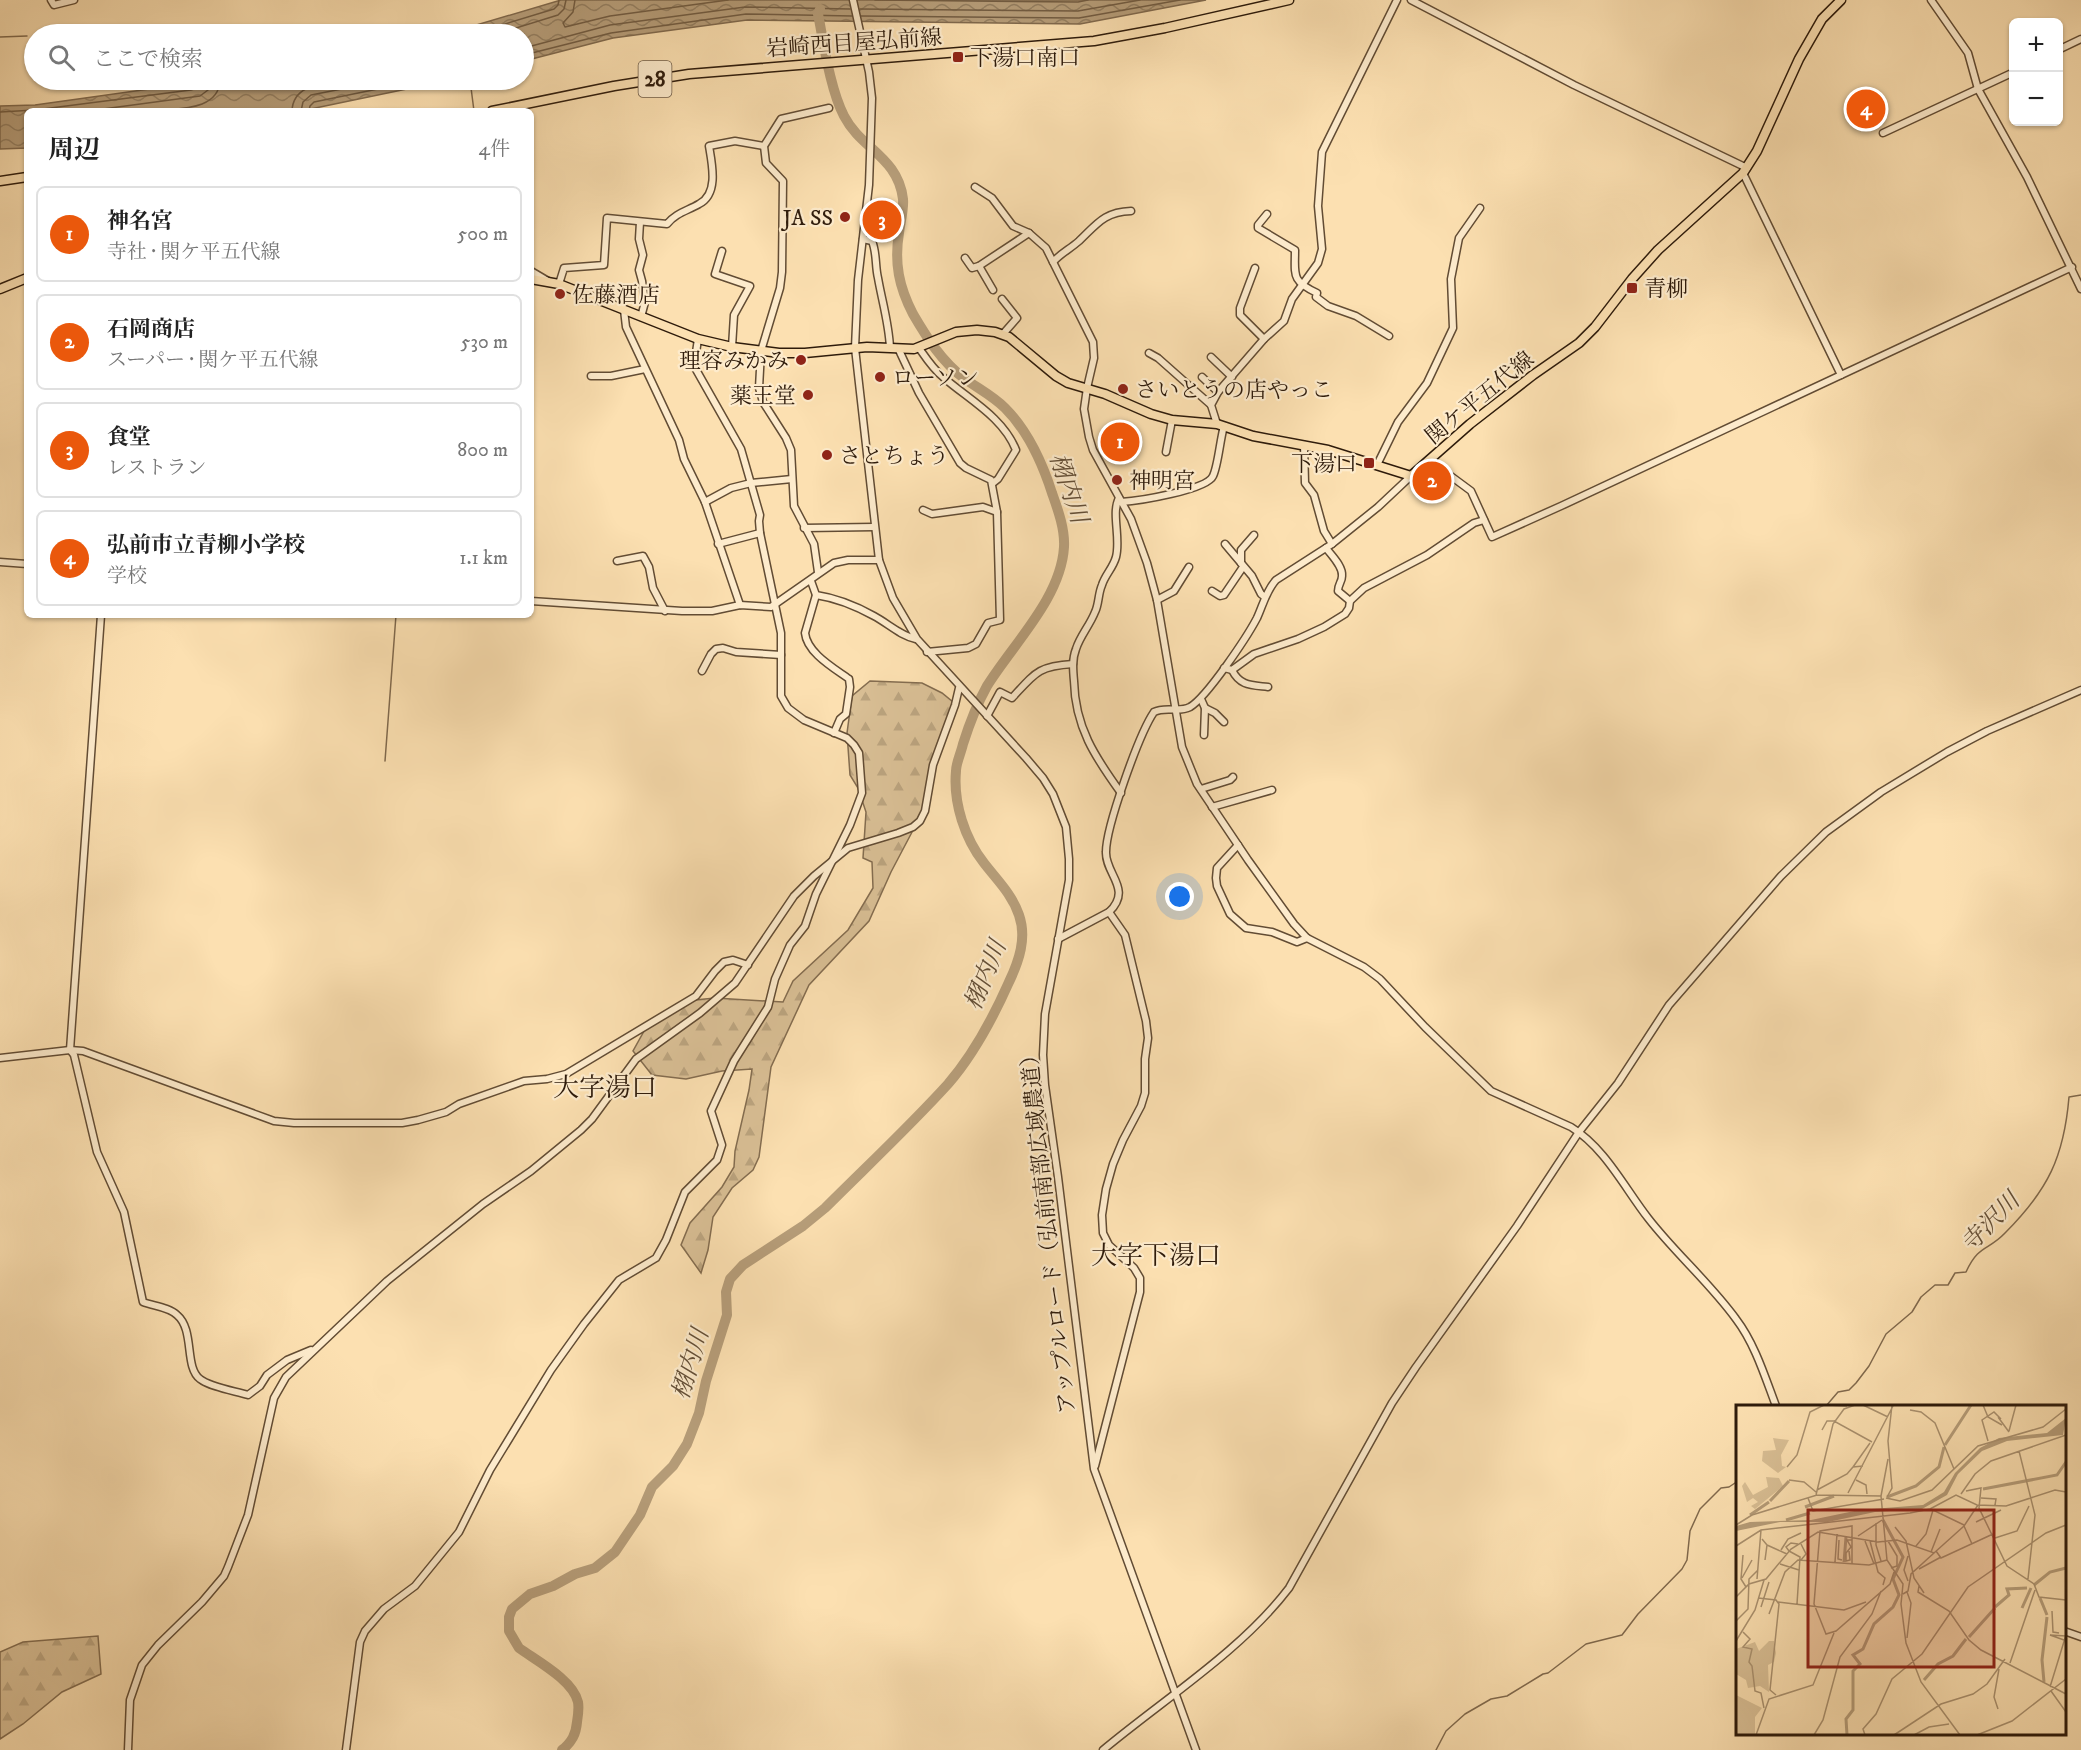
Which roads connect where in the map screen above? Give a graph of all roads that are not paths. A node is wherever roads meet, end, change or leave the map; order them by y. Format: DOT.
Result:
graph roads {
  1 [pos="51,0"];
  2 [pos="74,0"];
  3 [pos="853,0"];
  4 [pos="1289,0"];
  5 [pos="1397,0"];
  6 [pos="1411,0"];
  7 [pos="1841,0"];
  8 [pos="1931,0"];
  9 [pos="2081,39"];
  10 [pos="2063,48"];
  11 [pos="866,60"];
  12 [pos="2009,74"];
  13 [pos="1978,89"];
  14 [pos="514,108"];
  15 [pos="830,108"];
  16 [pos="1883,133"];
  17 [pos="764,146"];
  18 [pos="1745,170"];
  19 [pos="24,177"];
  20 [pos="0,181"];
  21 [pos="975,187"];
  22 [pos="1480,207"];
  23 [pos="1131,211"];
  24 [pos="1267,214"];
  25 [pos="640,222"];
  26 [pos="1029,233"];
  27 [pos="863,239"];
  28 [pos="722,251"];
  29 [pos="965,258"];
  30 [pos="1053,262"];
  31 [pos="979,266"];
  32 [pos="2072,267"];
  33 [pos="1255,268"];
  34 [pos="534,273"];
  35 [pos="24,279"];
  36 [pos="534,279"];
  37 [pos="548,281"];
  38 [pos="560,284"];
  39 [pos="1301,285"];
  40 [pos="0,289"];
  41 [pos="2081,289"];
  42 [pos="993,290"];
  43 [pos="1002,299"];
  44 [pos="624,310"];
  45 [pos="642,316"];
  46 [pos="1002,334"];
  47 [pos="1389,336"];
  48 [pos="698,339"];
  49 [pos="1264,339"];
  50 [pos="732,347"];
  51 [pos="920,347"];
  52 [pos="855,348"];
  53 [pos="894,348"];
  54 [pos="761,351"];
  55 [pos="1149,354"];
  56 [pos="1211,357"];
  57 [pos="645,369"];
  58 [pos="1841,375"];
  59 [pos="591,376"];
  60 [pos="1202,377"];
  61 [pos="1232,377"];
  62 [pos="1086,388"];
  63 [pos="1218,392"];
  64 [pos="1211,405"];
  65 [pos="1172,420"];
  66 [pos="1220,425"];
  67 [pos="1304,445"];
  68 [pos="1166,452"];
  69 [pos="1429,460"];
  70 [pos="1377,465"];
  71 [pos="1411,476"];
  72 [pos="792,479"];
  73 [pos="752,483"];
  74 [pos="993,483"];
  75 [pos="1120,500"];
  76 [pos="705,502"];
  77 [pos="923,510"];
  78 [pos="997,512"];
  79 [pos="1484,520"];
  80 [pos="874,527"];
  81 [pos="804,528"];
  82 [pos="760,533"];
  83 [pos="1254,535"];
  84 [pos="718,544"];
  85 [pos="1225,544"];
  86 [pos="1329,546"];
  87 [pos="879,560"];
  88 [pos="617,561"];
  89 [pos="0,562"];
  90 [pos="24,564"];
  91 [pos="1242,565"];
  92 [pos="1189,567"];
  93 [pos="818,572"];
  94 [pos="811,581"];
  95 [pos="1212,591"];
  96 [pos="816,595"];
  97 [pos="1265,597"];
  98 [pos="1157,600"];
  99 [pos="534,601"];
  100 [pos="1350,601"];
  101 [pos="740,605"];
  102 [pos="776,605"];
  103 [pos="665,610"];
  104 [pos="101,618"];
  105 [pos="916,639"];
  106 [pos="927,652"];
  107 [pos="781,655"];
  108 [pos="1073,664"];
  109 [pos="1224,668"];
  110 [pos="1232,670"];
  111 [pos="702,671"];
  112 [pos="1268,687"];
  113 [pos="959,688"];
  114 [pos="2081,690"];
  115 [pos="1201,699"];
  116 [pos="1205,708"];
  117 [pos="1177,710"];
  118 [pos="985,714"];
  119 [pos="1224,722"];
  120 [pos="834,733"];
  121 [pos="1204,735"];
  122 [pos="1233,777"];
  123 [pos="1201,789"];
  124 [pos="1272,790"];
  125 [pos="1121,794"];
  126 [pos="1212,807"];
  127 [pos="1238,845"];
  128 [pos="834,859"];
  129 [pos="1110,912"];
  130 [pos="1307,938"];
  131 [pos="1058,939"];
  132 [pos="748,965"];
  133 [pos="70,1050"];
  134 [pos="0,1058"];
  135 [pos="1579,1132"];
  136 [pos="317,1348"];
  137 [pos="1775,1405"];
  138 [pos="1094,1469"];
  139 [pos="2066,1632"];
  140 [pos="2081,1637"];
  141 [pos="1175,1695"];
  142 [pos="128,1750"];
  143 [pos="346,1750"];
  144 [pos="1103,1750"];
  145 [pos="1196,1750"];
  1 -- 2 [label="street"];
  3 -- 11 [label="street, アップルロード（弘前南部広域農道）"];
  4 -- 11 [label="main road, 岩崎西目屋弘前線 / 28"];
  5 -- 39 [label="street"];
  6 -- 18 [label="street"];
  7 -- 18 [label="main road, 関ケ平五代線"];
  8 -- 13 [label="street"];
  9 -- 10 [label="street"];
  11 -- 14 [label="main road, 岩崎西目屋弘前線 / 28"];
  11 -- 27 [label="street, アップルロード（弘前南部広域農道）"];
  12 -- 13 [label="street"];
  13 -- 16 [label="street"];
  13 -- 32 [label="street"];
  15 -- 17 [label="street"];
  17 -- 25 [label="street"];
  17 -- 54 [label="street"];
  18 -- 58 [label="street"];
  18 -- 69 [label="main road, 関ケ平五代線"];
  19 -- 20 [label="main road"];
  21 -- 26 [label="street"];
  22 -- 70 [label="street"];
  23 -- 30 [label="street"];
  24 -- 39 [label="street"];
  25 -- 38 [label="street"];
  25 -- 45 [label="street"];
  26 -- 30 [label="street"];
  26 -- 31 [label="street"];
  27 -- 52 [label="street, アップルロード（弘前南部広域農道）"];
  27 -- 53 [label="street"];
  28 -- 50 [label="street"];
  29 -- 31 [label="street"];
  30 -- 62 [label="street"];
  31 -- 42 [label="street"];
  32 -- 41 [label="street"];
  32 -- 58 [label="street"];
  33 -- 49 [label="street"];
  34 -- 37 [label="street"];
  35 -- 40 [label="main road"];
  36 -- 37 [label="main road"];
  37 -- 38 [label="main road"];
  38 -- 44 [label="main road"];
  39 -- 47 [label="street"];
  39 -- 49 [label="street"];
  43 -- 46 [label="street"];
  44 -- 45 [label="main road"];
  44 -- 57 [label="street"];
  45 -- 48 [label="main road"];
  46 -- 51 [label="main road"];
  46 -- 62 [label="main road"];
  48 -- 50 [label="main road"];
  48 -- 73 [label="street"];
  49 -- 61 [label="street"];
  50 -- 54 [label="main road"];
  51 -- 53 [label="main road"];
  51 -- 74 [label="street"];
  52 -- 53 [label="main road"];
  52 -- 54 [label="main road"];
  52 -- 80 [label="street, アップルロード（弘前南部広域農道）"];
  53 -- 74 [label="street"];
  54 -- 72 [label="street"];
  55 -- 64 [label="street"];
  56 -- 61 [label="street"];
  57 -- 59 [label="street"];
  57 -- 76 [label="street"];
  58 -- 79 [label="street"];
  60 -- 63 [label="street"];
  61 -- 63 [label="street"];
  62 -- 65 [label="main road"];
  62 -- 75 [label="street"];
  63 -- 64 [label="street"];
  64 -- 66 [label="street"];
  65 -- 66 [label="main road"];
  65 -- 68 [label="street"];
  66 -- 67 [label="main road"];
  66 -- 75 [label="street"];
  67 -- 70 [label="main road"];
  67 -- 86 [label="street"];
  69 -- 71 [label="main road, 関ケ平五代線"];
  69 -- 79 [label="street"];
  70 -- 71 [label="main road"];
  71 -- 86 [label="street"];
  72 -- 73 [label="street"];
  72 -- 81 [label="street"];
  73 -- 76 [label="street"];
  73 -- 82 [label="street"];
  74 -- 78 [label="street"];
  75 -- 98 [label="street"];
  75 -- 108 [label="street"];
  76 -- 84 [label="street"];
  77 -- 78 [label="street"];
  78 -- 106 [label="street"];
  79 -- 100 [label="street"];
  80 -- 81 [label="street"];
  80 -- 87 [label="street, アップルロード（弘前南部広域農道）"];
  81 -- 93 [label="street"];
  82 -- 84 [label="street"];
  82 -- 102 [label="street"];
  83 -- 91 [label="street"];
  84 -- 101 [label="street"];
  85 -- 91 [label="street"];
  86 -- 97 [label="street"];
  86 -- 100 [label="street"];
  87 -- 93 [label="street"];
  87 -- 105 [label="street, アップルロード（弘前南部広域農道）"];
  88 -- 103 [label="street"];
  89 -- 90 [label="street"];
  91 -- 95 [label="street"];
  91 -- 97 [label="street"];
  92 -- 98 [label="street"];
  93 -- 94 [label="street"];
  94 -- 96 [label="street"];
  94 -- 102 [label="street"];
  96 -- 105 [label="street"];
  96 -- 120 [label="street"];
  97 -- 109 [label="street"];
  98 -- 117 [label="street"];
  99 -- 103 [label="street"];
  100 -- 110 [label="street"];
  101 -- 102 [label="street"];
  101 -- 103 [label="street"];
  102 -- 107 [label="street"];
  104 -- 133 [label="street"];
  105 -- 106 [label="street, アップルロード（弘前南部広域農道）"];
  106 -- 113 [label="street, アップルロード（弘前南部広域農道）"];
  107 -- 111 [label="street"];
  107 -- 120 [label="street"];
  108 -- 118 [label="street"];
  108 -- 125 [label="street"];
  109 -- 110 [label="street"];
  109 -- 115 [label="street"];
  110 -- 112 [label="street"];
  113 -- 118 [label="street, アップルロード（弘前南部広域農道）"];
  113 -- 128 [label="street"];
  114 -- 135 [label="street"];
  115 -- 116 [label="street"];
  115 -- 117 [label="street"];
  116 -- 119 [label="street"];
  116 -- 121 [label="street"];
  117 -- 123 [label="street"];
  117 -- 125 [label="street"];
  118 -- 131 [label="street, アップルロード（弘前南部広域農道）"];
  120 -- 128 [label="street"];
  122 -- 123 [label="street"];
  123 -- 126 [label="street"];
  124 -- 126 [label="street"];
  125 -- 129 [label="street"];
  126 -- 127 [label="street"];
  127 -- 130 [label="street"];
  127 -- 130 [label="street"];
  128 -- 132 [label="street"];
  128 -- 143 [label="street"];
  129 -- 131 [label="street"];
  129 -- 138 [label="street"];
  130 -- 135 [label="street"];
  131 -- 138 [label="street, アップルロード（弘前南部広域農道）"];
  132 -- 133 [label="street"];
  132 -- 136 [label="street"];
  133 -- 134 [label="street"];
  133 -- 136 [label="street"];
  135 -- 137 [label="street"];
  135 -- 141 [label="street"];
  136 -- 142 [label="street"];
  138 -- 141 [label="street, アップルロード（弘前南部広域農道）"];
  139 -- 140 [label="street"];
  141 -- 144 [label="street"];
  141 -- 145 [label="street, アップルロード（弘前南部広域農道）"];
}
